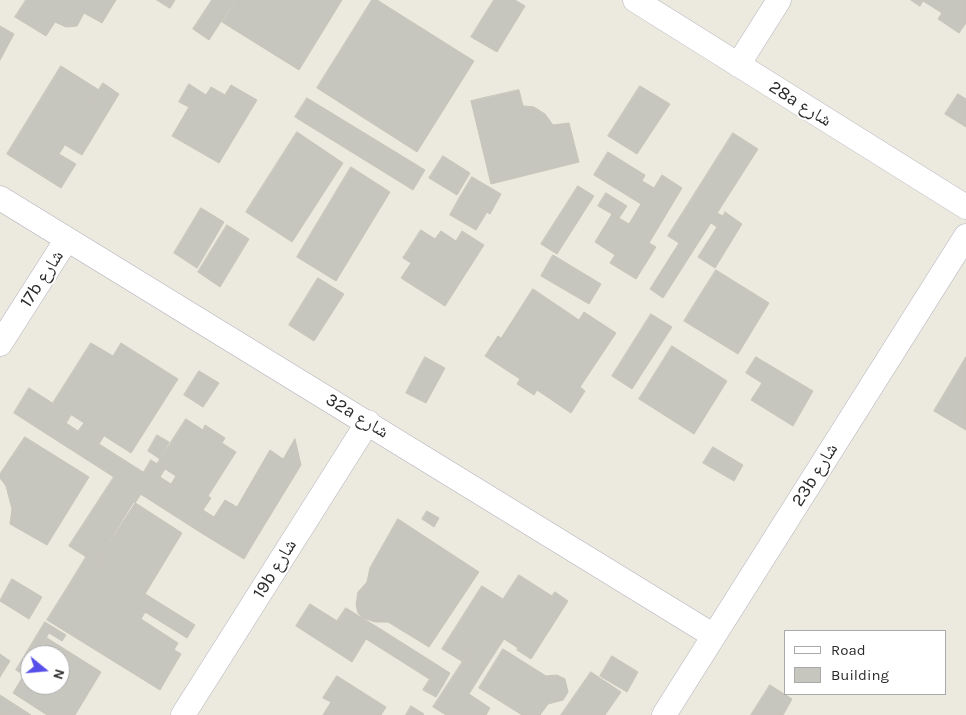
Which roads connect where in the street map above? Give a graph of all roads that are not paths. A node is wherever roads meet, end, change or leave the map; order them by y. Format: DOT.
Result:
graph roads {
  1 [pos="635,0"];
  2 [pos="779,0"];
  3 [pos="738,65"];
  4 [pos="0,198"];
  5 [pos="966,207"];
  6 [pos="966,236"];
  7 [pos="67,239"];
  8 [pos="0,344"];
  9 [pos="368,422"];
  10 [pos="714,636"];
  11 [pos="183,715"];
  12 [pos="664,715"];
  1 -- 3 [label="street, 28a شارع"];
  2 -- 3 [label="street"];
  3 -- 5 [label="street, 28a شارع"];
  4 -- 7 [label="street, 32a شارع"];
  6 -- 10 [label="street, 23b شارع"];
  7 -- 8 [label="street, 17b شارع"];
  7 -- 9 [label="street, 32a شارع"];
  9 -- 10 [label="street, 32a شارع"];
  9 -- 11 [label="street, 19b شارع"];
  10 -- 12 [label="street, 23b شارع"];
}
